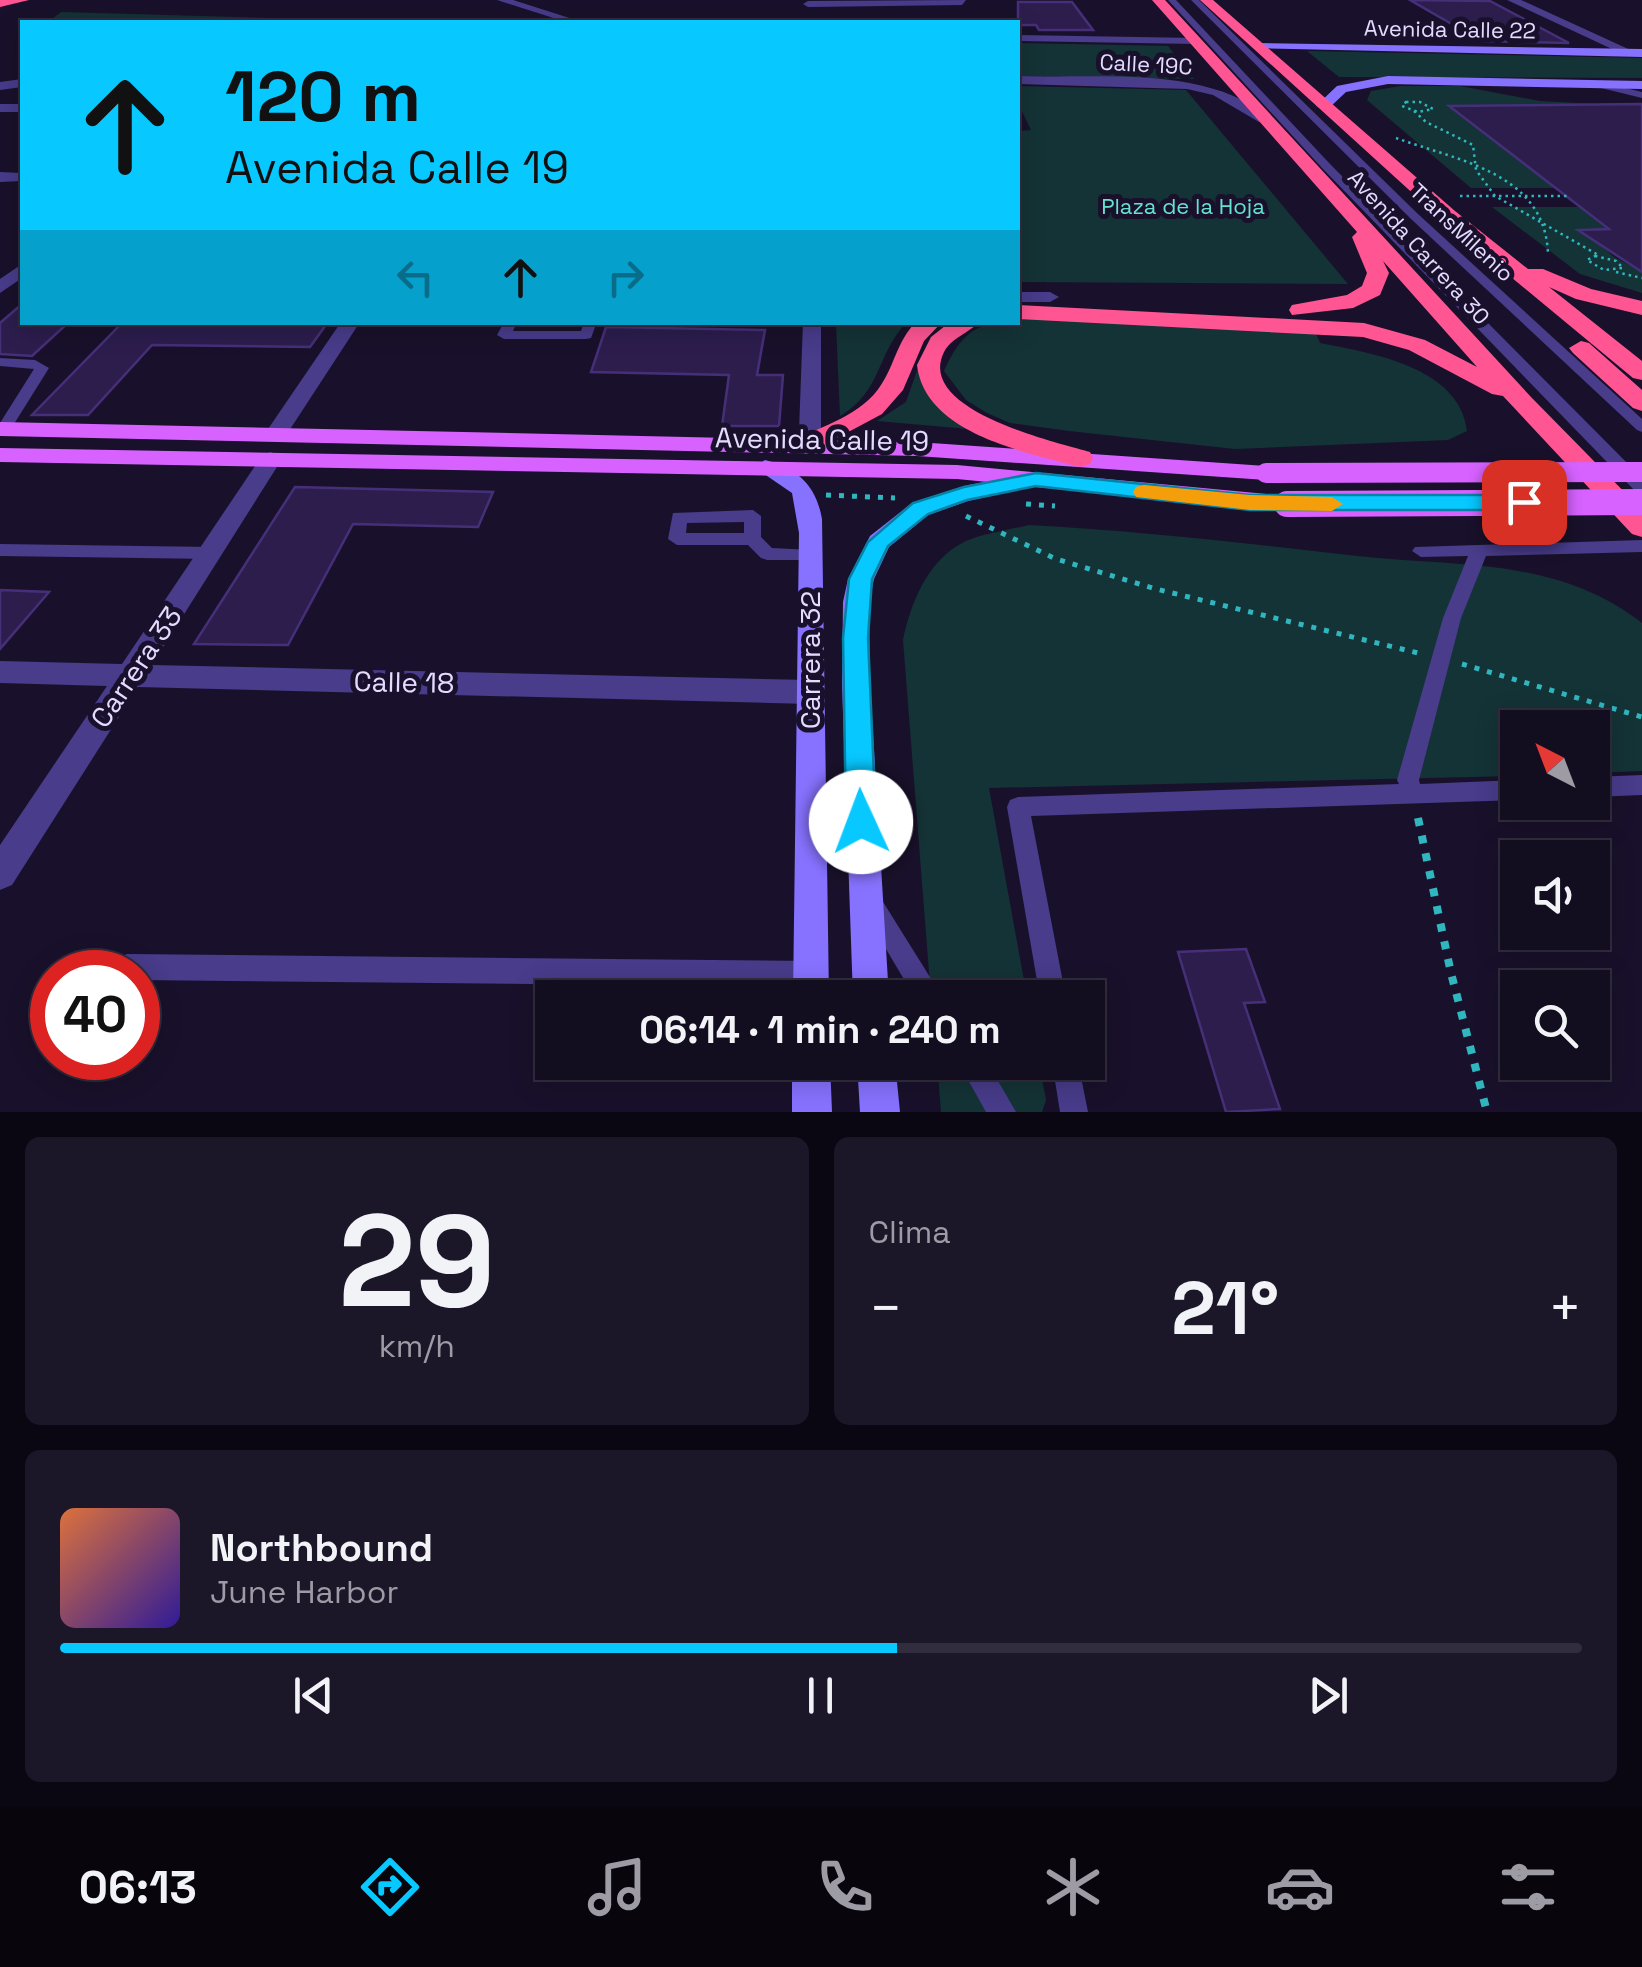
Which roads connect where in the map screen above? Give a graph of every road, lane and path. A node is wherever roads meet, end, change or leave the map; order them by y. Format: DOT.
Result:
graph roads {
  1 [pos="23,0"];
  2 [pos="502,0"];
  3 [pos="1158,0"];
  4 [pos="1172,0"];
  5 [pos="1195,0"];
  6 [pos="1206,0"];
  7 [pos="1548,0"];
  8 [pos="1514,1"];
  9 [pos="808,2"];
  10 [pos="962,2"];
  11 [pos="0,4"];
  12 [pos="569,20"];
  13 [pos="1020,38"];
  14 [pos="1196,41"];
  15 [pos="1636,53"];
  16 [pos="1257,54"];
  17 [pos="1233,62"];
  18 [pos="1020,80"];
  19 [pos="1596,84"];
  20 [pos="1638,84"];
  21 [pos="1642,95"];
  22 [pos="1323,106"];
  23 [pos="1414,111"];
  24 [pos="1264,119"];
  25 [pos="1386,135"];
  26 [pos="1476,169"];
  27 [pos="1426,196"];
  28 [pos="1494,196"];
  29 [pos="1527,196"];
  30 [pos="1568,196"];
  31 [pos="1344,204"];
  32 [pos="1448,215"];
  33 [pos="1544,226"];
  34 [pos="1496,254"];
  35 [pos="1600,256"];
  36 [pos="1613,271"];
  37 [pos="15,273"];
  38 [pos="1545,278"];
  39 [pos="1642,278"];
  40 [pos="0,288"];
  41 [pos="1020,298"];
  42 [pos="1642,308"];
  43 [pos="1020,312"];
  44 [pos="350,325"];
  45 [pos="509,325"];
  46 [pos="590,325"];
  47 [pos="812,325"];
  48 [pos="927,325"];
  49 [pos="963,325"];
  50 [pos="0,362"];
  51 [pos="1642,374"];
  52 [pos="1522,402"];
  53 [pos="1642,403"];
  54 [pos="1,422"];
  55 [pos="1642,426"];
  56 [pos="277,432"];
  57 [pos="806,439"];
  58 [pos="0,456"];
  59 [pos="1080,458"];
  60 [pos="271,459"];
  61 [pos="765,468"];
  62 [pos="1642,472"];
  63 [pos="1036,480"];
  64 [pos="1642,488"];
  65 [pos="940,500"];
  66 [pos="1642,502"];
  67 [pos="1642,527"];
  68 [pos="752,539"];
  69 [pos="1642,546"];
  70 [pos="1480,549"];
  71 [pos="0,550"];
  72 [pos="1422,550"];
  73 [pos="212,553"];
  74 [pos="811,556"];
  75 [pos="1441,658"];
  76 [pos="0,672"];
  77 [pos="129,675"];
  78 [pos="809,692"];
  79 [pos="1642,716"];
  80 [pos="1642,785"];
  81 [pos="1610,786"];
  82 [pos="1500,791"];
  83 [pos="1413,793"];
  84 [pos="0,874"];
  85 [pos="864,890"];
  86 [pos="160,968"];
  87 [pos="595,980"];
  88 [pos="811,980"];
  89 [pos="871,980"];
  90 [pos="919,980"];
  91 [pos="1050,980"];
  92 [pos="811,1080"];
  93 [pos="877,1080"];
  94 [pos="982,1080"];
  95 [pos="1068,1080"];
  96 [pos="812,1112"];
  97 [pos="880,1112"];
  98 [pos="1002,1112"];
  99 [pos="1074,1112"];
  100 [pos="1487,1112"];
  1 -- 11 [label="highway"];
  2 -- 12 [label="street"];
  3 -- 14 [label="highway, Avenida Carrera 30"];
  4 -- 17 [label="lane, TransMilenio"];
  5 -- 16 [label="lane, TransMilenio"];
  6 -- 16 [label="highway, Avenida Carrera 30"];
  7 -- 8 [label="street"];
  8 -- 15 [label="street"];
  9 -- 10 [label="street"];
  13 -- 14 [label="street"];
  14 -- 24 [label="highway, Avenida Carrera 30"];
  15 -- 16 [label="street, Avenida Calle 22"];
  16 -- 17 [label="lane, TransMilenio"];
  16 -- 22 [label="highway, Avenida Carrera 30"];
  16 -- 55 [label="lane, TransMilenio"];
  17 -- 64 [label="lane, TransMilenio"];
  18 -- 24 [label="street, Calle 19C"];
  19 -- 20 [label="street, Avenida Calle 22"];
  19 -- 21 [label="lane"];
  19 -- 22 [label="street, Avenida Calle 22"];
  22 -- 27 [label="highway, Avenida Carrera 30"];
  23 -- 23 [label="path"];
  23 -- 26 [label="path"];
  24 -- 31 [label="highway, Avenida Carrera 30"];
  25 -- 26 [label="path"];
  26 -- 28 [label="path"];
  26 -- 29 [label="path"];
  27 -- 28 [label="path"];
  27 -- 32 [label="highway, Avenida Carrera 30"];
  28 -- 29 [label="path"];
  28 -- 33 [label="path"];
  29 -- 30 [label="path"];
  29 -- 33 [label="path"];
  31 -- 41 [label="highway"];
  31 -- 52 [label="highway, Avenida Carrera 30"];
  32 -- 34 [label="highway, Avenida Carrera 30"];
  32 -- 53 [label="highway, Avenida Carrera 30"];
  33 -- 35 [label="path"];
  33 -- 38 [label="path"];
  34 -- 38 [label="highway"];
  34 -- 51 [label="highway, Avenida Carrera 30"];
  35 -- 36 [label="path"];
  35 -- 36 [label="path"];
  36 -- 39 [label="path"];
  37 -- 40 [label="street"];
  38 -- 42 [label="highway"];
  43 -- 52 [label="highway"];
  44 -- 56 [label="street"];
  45 -- 46 [label="lane"];
  47 -- 57 [label="street"];
  48 -- 57 [label="highway"];
  49 -- 59 [label="highway"];
  50 -- 54 [label="lane"];
  52 -- 67 [label="highway, Avenida Carrera 30"];
  54 -- 56 [label="main road, Avenida Calle 19"];
  56 -- 57 [label="main road, Avenida Calle 19"];
  57 -- 59 [label="main road, Avenida Calle 19"];
  58 -- 60 [label="main road, Avenida Calle 19"];
  59 -- 62 [label="main road, Avenida Calle 19, bridge"];
  60 -- 61 [label="main road, Avenida Calle 19"];
  60 -- 73 [label="street, Carrera 33"];
  61 -- 63 [label="main road, Avenida Calle 19"];
  61 -- 74 [label="street, Carrera 32"];
  63 -- 65 [label="street, Carrera 32"];
  63 -- 66 [label="main road, Avenida Calle 19, bridge"];
  65 -- 75 [label="path"];
  65 -- 85 [label="street, Carrera 32"];
  68 -- 74 [label="lane"];
  69 -- 70 [label="lane"];
  70 -- 72 [label="lane"];
  70 -- 75 [label="lane"];
  71 -- 73 [label="lane"];
  73 -- 77 [label="street, Carrera 33"];
  74 -- 78 [label="street, Carrera 32"];
  75 -- 79 [label="path"];
  75 -- 83 [label="lane"];
  76 -- 77 [label="street, Calle 18"];
  77 -- 78 [label="street, Calle 18"];
  77 -- 84 [label="street, Carrera 33"];
  78 -- 88 [label="street, Carrera 32"];
  80 -- 81 [label="lane"];
  82 -- 83 [label="lane"];
  83 -- 91 [label="lane"];
  83 -- 100 [label="path"];
  85 -- 89 [label="street, Carrera 32"];
  85 -- 90 [label="lane"];
  86 -- 87 [label="lane"];
  92 -- 96 [label="street"];
  93 -- 97 [label="street"];
  94 -- 98 [label="lane"];
  95 -- 99 [label="lane"];
}
